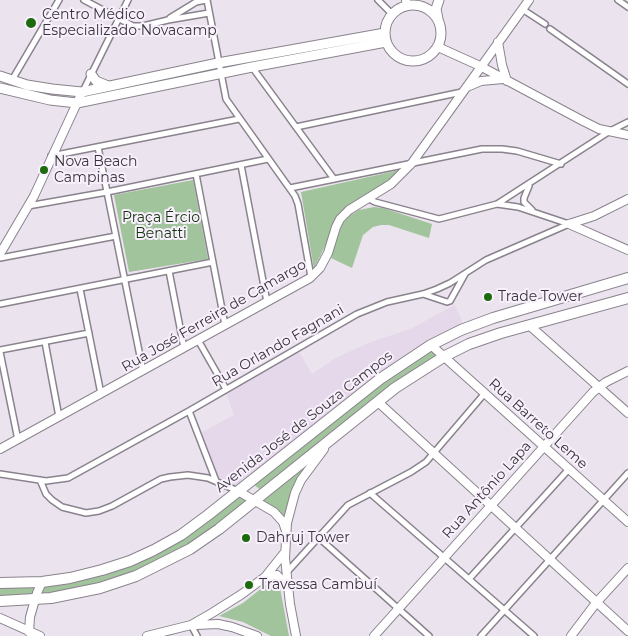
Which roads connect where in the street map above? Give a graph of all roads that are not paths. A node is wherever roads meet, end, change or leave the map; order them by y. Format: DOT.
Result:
graph roads {
  1 [pos="59,0"];
  2 [pos="84,0"];
  3 [pos="128,0"];
  4 [pos="206,0"];
  5 [pos="378,0"];
  6 [pos="439,0"];
  7 [pos="529,0"];
  8 [pos="618,0"];
  9 [pos="406,3"];
  10 [pos="424,3"];
  11 [pos="628,7"];
  12 [pos="522,9"];
  13 [pos="209,13"];
  14 [pos="392,14"];
  15 [pos="119,19"];
  16 [pos="438,19"];
  17 [pos="168,20"];
  18 [pos="545,24"];
  19 [pos="550,29"];
  20 [pos="386,37"];
  21 [pos="498,42"];
  22 [pos="438,47"];
  23 [pos="218,63"];
  24 [pos="480,66"];
  25 [pos="252,67"];
  26 [pos="90,74"];
  27 [pos="220,74"];
  28 [pos="0,76"];
  29 [pos="12,80"];
  30 [pos="506,80"];
  31 [pos="628,84"];
  32 [pos="108,86"];
  33 [pos="0,88"];
  34 [pos="52,89"];
  35 [pos="465,89"];
  36 [pos="82,92"];
  37 [pos="50,100"];
  38 [pos="77,103"];
  39 [pos="239,119"];
  40 [pos="628,122"];
  41 [pos="296,127"];
  42 [pos="610,131"];
  43 [pos="628,135"];
  44 [pos="98,147"];
  45 [pos="51,156"];
  46 [pos="268,159"];
  47 [pos="412,163"];
  48 [pos="561,164"];
  49 [pos="241,165"];
  50 [pos="196,174"];
  51 [pos="334,180"];
  52 [pos="534,181"];
  53 [pos="290,188"];
  54 [pos="107,192"];
  55 [pos="369,198"];
  56 [pos="628,198"];
  57 [pos="496,204"];
  58 [pos="28,206"];
  59 [pos="534,212"];
  60 [pos="569,224"];
  61 [pos="116,236"];
  62 [pos="628,250"];
  63 [pos="0,256"];
  64 [pos="213,262"];
  65 [pos="169,271"];
  66 [pos="466,272"];
  67 [pos="311,277"];
  68 [pos="628,278"];
  69 [pos="125,280"];
  70 [pos="80,288"];
  71 [pos="423,294"];
  72 [pos="564,297"];
  73 [pos="628,298"];
  74 [pos="267,302"];
  75 [pos="0,304"];
  76 [pos="225,325"];
  77 [pos="529,325"];
  78 [pos="89,333"];
  79 [pos="198,340"];
  80 [pos="45,342"];
  81 [pos="431,345"];
  82 [pos="184,348"];
  83 [pos="0,351"];
  84 [pos="444,356"];
  85 [pos="142,371"];
  86 [pos="628,371"];
  87 [pos="599,387"];
  88 [pos="226,389"];
  89 [pos="485,393"];
  90 [pos="101,394"];
  91 [pos="378,402"];
  92 [pos="189,411"];
  93 [pos="628,413"];
  94 [pos="59,417"];
  95 [pos="333,437"];
  96 [pos="18,440"];
  97 [pos="543,446"];
  98 [pos="0,449"];
  99 [pos="434,453"];
  100 [pos="569,469"];
  101 [pos="0,474"];
  102 [pos="628,474"];
  103 [pos="40,480"];
  104 [pos="216,481"];
  105 [pos="238,491"];
  106 [pos="370,493"];
  107 [pos="604,499"];
  108 [pos="255,500"];
  109 [pos="490,505"];
  110 [pos="628,522"];
  111 [pos="515,528"];
  112 [pos="286,532"];
  113 [pos="318,537"];
  114 [pos="285,555"];
  115 [pos="444,557"];
  116 [pos="298,559"];
  117 [pos="549,559"];
  118 [pos="628,568"];
  119 [pos="287,572"];
  120 [pos="264,577"];
  121 [pos="469,579"];
  122 [pos="42,582"];
  123 [pos="0,583"];
  124 [pos="288,588"];
  125 [pos="35,600"];
  126 [pos="0,601"];
  127 [pos="596,602"];
  128 [pos="398,608"];
  129 [pos="504,610"];
  130 [pos="212,613"];
  131 [pos="0,618"];
  132 [pos="218,624"];
  133 [pos="191,625"];
  134 [pos="628,631"];
  135 [pos="29,632"];
  136 [pos="40,636"];
  137 [pos="147,636"];
  138 [pos="197,636"];
  139 [pos="257,636"];
  140 [pos="296,636"];
  141 [pos="374,636"];
  142 [pos="429,636"];
  143 [pos="480,636"];
  144 [pos="534,636"];
  145 [pos="571,636"];
  1 -- 29 [label="street"];
  2 -- 15 [label="street"];
  3 -- 15 [label="street"];
  4 -- 13 [label="street"];
  4 -- 17 [label="street"];
  5 -- 14 [label="street"];
  6 -- 16 [label="main road"];
  7 -- 12 [label="street, Rua José Ferreira de Camargo"];
  8 -- 11 [label="street"];
  9 -- 10 [label="main road"];
  9 -- 14 [label="main road"];
  10 -- 16 [label="main road"];
  12 -- 18 [label="street"];
  12 -- 21 [label="street, Rua José Ferreira de Camargo"];
  13 -- 17 [label="street"];
  13 -- 23 [label="street"];
  14 -- 20 [label="main road"];
  15 -- 17 [label="street"];
  15 -- 26 [label="street"];
  16 -- 22 [label="main road"];
  19 -- 31 [label="street"];
  20 -- 22 [label="main road"];
  20 -- 23 [label="main road"];
  20 -- 25 [label="main road"];
  21 -- 24 [label="street, Rua José Ferreira de Camargo"];
  21 -- 30 [label="street"];
  22 -- 24 [label="street"];
  23 -- 27 [label="street"];
  23 -- 32 [label="main road"];
  24 -- 30 [label="street"];
  24 -- 35 [label="street, Rua José Ferreira de Camargo"];
  25 -- 27 [label="main road"];
  25 -- 41 [label="street"];
  26 -- 32 [label="main road"];
  26 -- 36 [label="street"];
  27 -- 38 [label="main road"];
  27 -- 39 [label="street"];
  28 -- 29 [label="main road"];
  29 -- 34 [label="main road"];
  30 -- 35 [label="street"];
  30 -- 42 [label="street"];
  32 -- 36 [label="main road"];
  33 -- 37 [label="main road"];
  34 -- 36 [label="main road"];
  34 -- 37 [label="main road"];
  35 -- 41 [label="street"];
  35 -- 47 [label="street, Rua José Ferreira de Camargo"];
  36 -- 38 [label="street"];
  37 -- 38 [label="main road"];
  38 -- 45 [label="street"];
  39 -- 44 [label="street"];
  39 -- 46 [label="street"];
  40 -- 42 [label="street"];
  41 -- 51 [label="street"];
  42 -- 43 [label="street"];
  42 -- 48 [label="street"];
  44 -- 45 [label="street"];
  44 -- 54 [label="street"];
  45 -- 58 [label="street"];
  46 -- 49 [label="street"];
  46 -- 53 [label="street"];
  47 -- 48 [label="street"];
  47 -- 51 [label="street"];
  47 -- 55 [label="street, Rua José Ferreira de Camargo"];
  48 -- 52 [label="street"];
  49 -- 50 [label="street"];
  49 -- 74 [label="street"];
  50 -- 54 [label="street"];
  50 -- 64 [label="street"];
  51 -- 53 [label="street"];
  52 -- 57 [label="street"];
  52 -- 59 [label="street"];
  53 -- 67 [label="street"];
  54 -- 58 [label="street"];
  54 -- 61 [label="street"];
  55 -- 57 [label="street"];
  55 -- 67 [label="street, Rua José Ferreira de Camargo"];
  56 -- 60 [label="street"];
  57 -- 59 [label="street"];
  58 -- 63 [label="street"];
  59 -- 60 [label="street"];
  60 -- 62 [label="street"];
  60 -- 66 [label="street, Rua Orlando Fagnani"];
  61 -- 63 [label="street"];
  61 -- 69 [label="street"];
  64 -- 65 [label="street"];
  64 -- 76 [label="street"];
  65 -- 69 [label="street"];
  65 -- 82 [label="street"];
  66 -- 71 [label="street, Rua Orlando Fagnani"];
  66 -- 71 [label="street"];
  67 -- 74 [label="street, Rua José Ferreira de Camargo"];
  68 -- 72 [label="highway, Avenida José de Souza Campos"];
  69 -- 70 [label="street"];
  69 -- 85 [label="street"];
  70 -- 75 [label="street"];
  70 -- 78 [label="street"];
  71 -- 88 [label="street, Rua Orlando Fagnani"];
  72 -- 77 [label="highway"];
  72 -- 81 [label="highway, Avenida José de Souza Campos"];
  73 -- 77 [label="highway"];
  74 -- 76 [label="street, Rua José Ferreira de Camargo"];
  76 -- 79 [label="street, Rua José Ferreira de Camargo"];
  77 -- 84 [label="highway"];
  77 -- 87 [label="street"];
  78 -- 80 [label="street"];
  78 -- 90 [label="street"];
  79 -- 82 [label="street, Rua José Ferreira de Camargo"];
  79 -- 88 [label="street"];
  80 -- 83 [label="street"];
  80 -- 94 [label="street"];
  81 -- 84 [label="street, Rua Barreto Leme"];
  81 -- 105 [label="highway, Avenida José de Souza Campos"];
  82 -- 85 [label="street, Rua José Ferreira de Camargo"];
  83 -- 96 [label="street"];
  84 -- 89 [label="street, Rua Barreto Leme"];
  84 -- 91 [label="highway"];
  85 -- 90 [label="street, Rua José Ferreira de Camargo"];
  86 -- 87 [label="street, Rua Antônio Lapa"];
  87 -- 93 [label="street"];
  87 -- 97 [label="street, Rua Antônio Lapa"];
  88 -- 92 [label="street, Rua Orlando Fagnani"];
  89 -- 97 [label="street, Rua Barreto Leme"];
  89 -- 99 [label="street"];
  90 -- 94 [label="street, Rua José Ferreira de Camargo"];
  91 -- 95 [label="highway"];
  91 -- 99 [label="street"];
  92 -- 103 [label="street, Rua Orlando Fagnani"];
  92 -- 104 [label="street"];
  94 -- 96 [label="street, Rua José Ferreira de Camargo"];
  95 -- 108 [label="highway"];
  95 -- 112 [label="street"];
  96 -- 98 [label="street, Rua José Ferreira de Camargo"];
  97 -- 100 [label="street, Rua Barreto Leme"];
  97 -- 109 [label="street, Rua Antônio Lapa"];
  99 -- 106 [label="street"];
  99 -- 109 [label="street"];
  100 -- 107 [label="street, Rua Barreto Leme"];
  100 -- 111 [label="street"];
  101 -- 103 [label="street, Rua Orlando Fagnani"];
  102 -- 107 [label="street"];
  103 -- 104 [label="street"];
  104 -- 105 [label="street"];
  105 -- 108 [label="street"];
  105 -- 122 [label="highway, Avenida José de Souza Campos"];
  106 -- 113 [label="street"];
  106 -- 115 [label="street"];
  107 -- 110 [label="street, Rua Barreto Leme"];
  107 -- 117 [label="street"];
  108 -- 112 [label="street"];
  108 -- 125 [label="highway"];
  109 -- 111 [label="street"];
  109 -- 115 [label="street, Rua Antônio Lapa"];
  111 -- 117 [label="street"];
  111 -- 121 [label="street"];
  112 -- 114 [label="street"];
  113 -- 116 [label="street"];
  113 -- 128 [label="street"];
  114 -- 116 [label="street"];
  114 -- 119 [label="street"];
  114 -- 120 [label="street"];
  115 -- 121 [label="street"];
  115 -- 128 [label="street, Rua Antônio Lapa"];
  116 -- 119 [label="street"];
  117 -- 127 [label="street"];
  117 -- 129 [label="street"];
  118 -- 127 [label="street"];
  119 -- 124 [label="street"];
  120 -- 124 [label="street"];
  120 -- 130 [label="street"];
  121 -- 129 [label="street"];
  122 -- 123 [label="highway, Avenida José de Souza Campos"];
  122 -- 125 [label="street"];
  124 -- 140 [label="street"];
  125 -- 126 [label="highway"];
  125 -- 135 [label="street"];
  127 -- 134 [label="street"];
  127 -- 145 [label="street"];
  128 -- 141 [label="street, Rua Antônio Lapa"];
  128 -- 142 [label="street"];
  129 -- 143 [label="street"];
  129 -- 144 [label="street"];
  130 -- 132 [label="street"];
  130 -- 133 [label="street"];
  131 -- 135 [label="street"];
  132 -- 133 [label="street"];
  132 -- 139 [label="street"];
  133 -- 137 [label="street"];
  133 -- 138 [label="street"];
  135 -- 136 [label="street"];
}
